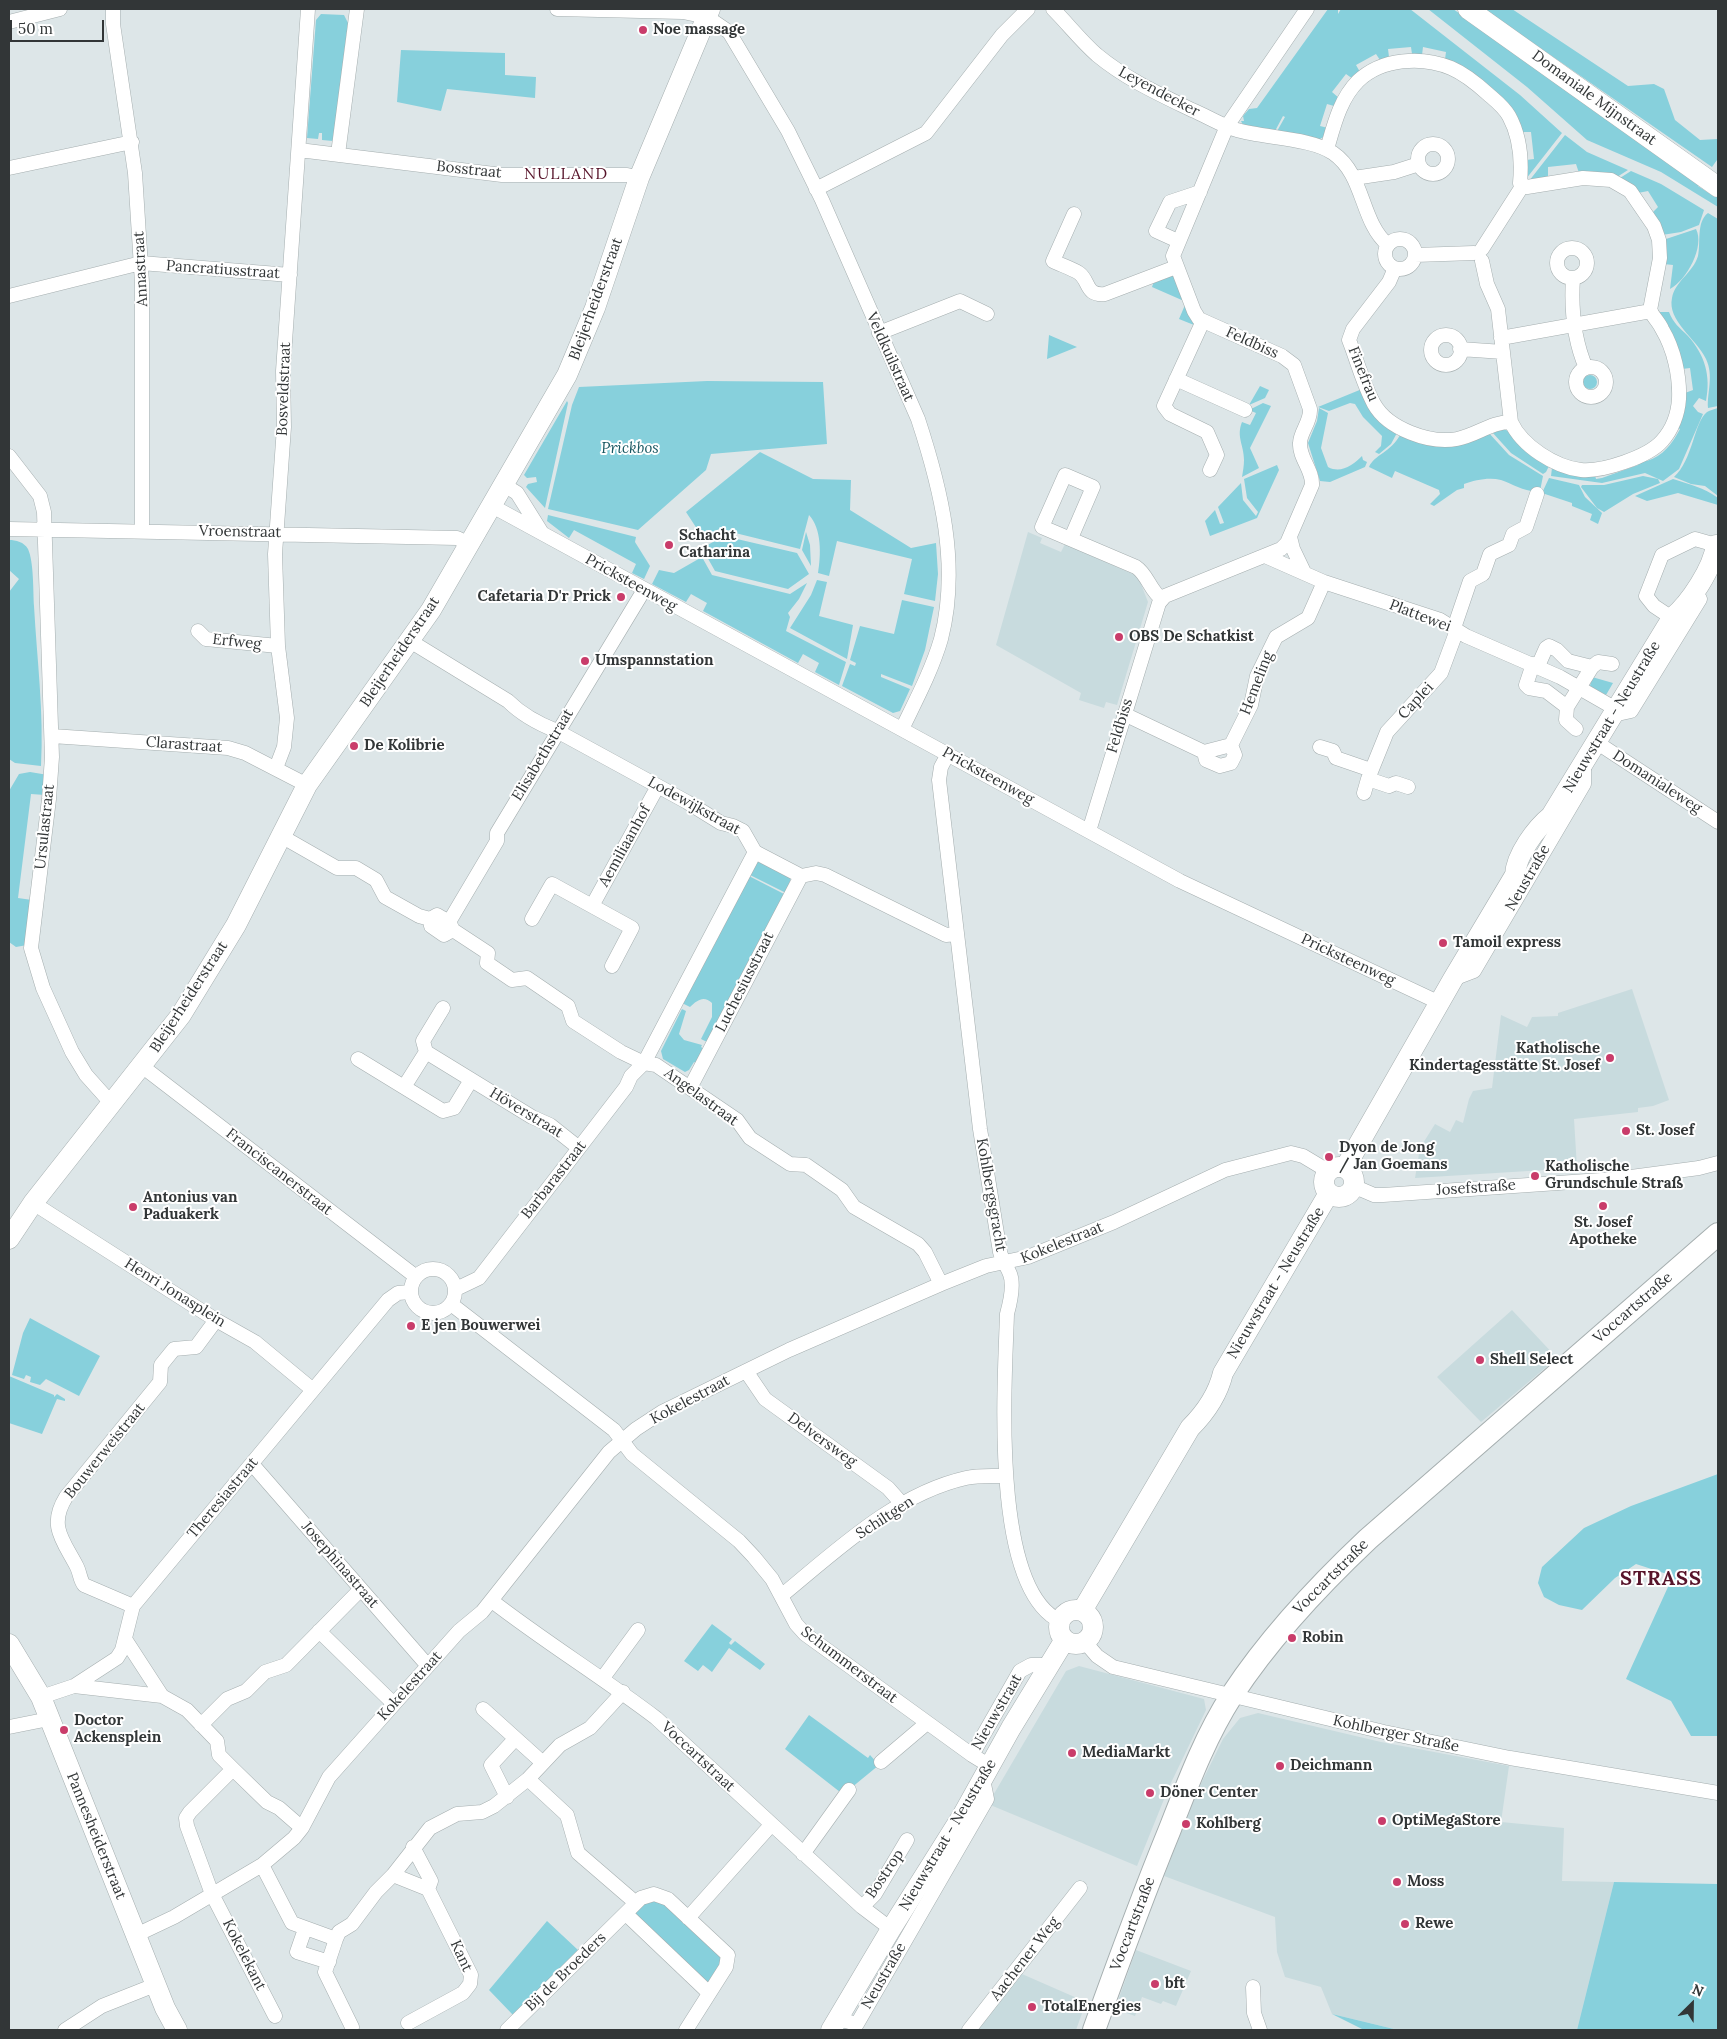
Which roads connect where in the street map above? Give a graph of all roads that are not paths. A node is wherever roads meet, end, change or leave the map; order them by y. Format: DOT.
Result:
graph roads {
  1 [pos="60,9"];
  2 [pos="113,9"];
  3 [pos="308,9"];
  4 [pos="356,9"];
  5 [pos="557,9"];
  6 [pos="1028,9"];
  7 [pos="1053,9"];
  8 [pos="1307,9"];
  9 [pos="1468,9"];
  10 [pos="708,13"];
  11 [pos="9,22"];
  12 [pos="1227,126"];
  13 [pos="132,142"];
  14 [pos="1327,149"];
  15 [pos="299,150"];
  16 [pos="338,154"];
  17 [pos="1419,164"];
  18 [pos="9,168"];
  19 [pos="639,178"];
  20 [pos="1354,178"];
  21 [pos="1523,185"];
  22 [pos="1718,188"];
  23 [pos="816,189"];
  24 [pos="1200,192"];
  25 [pos="1074,214"];
  26 [pos="1178,241"];
  27 [pos="1388,245"];
  28 [pos="1415,254"];
  29 [pos="1479,254"];
  30 [pos="141,263"];
  31 [pos="1176,267"];
  32 [pos="1395,268"];
  33 [pos="290,275"];
  34 [pos="1573,278"];
  35 [pos="9,296"];
  36 [pos="1651,311"];
  37 [pos="987,314"];
  38 [pos="1203,322"];
  39 [pos="1575,325"];
  40 [pos="879,332"];
  41 [pos="1501,338"];
  42 [pos="1460,349"];
  43 [pos="1503,352"];
  44 [pos="1586,368"];
  45 [pos="1176,379"];
  46 [pos="1245,410"];
  47 [pos="1511,422"];
  48 [pos="9,456"];
  49 [pos="1210,470"];
  50 [pos="504,485"];
  51 [pos="1537,494"];
  52 [pos="492,506"];
  53 [pos="9,529"];
  54 [pos="44,529"];
  55 [pos="142,530"];
  56 [pos="276,533"];
  57 [pos="542,534"];
  58 [pos="1290,537"];
  59 [pos="1071,538"];
  60 [pos="1717,543"];
  61 [pos="469,544"];
  62 [pos="1265,556"];
  63 [pos="1718,568"];
  64 [pos="1304,572"];
  65 [pos="1324,582"];
  66 [pos="644,590"];
  67 [pos="1162,599"];
  68 [pos="1672,618"];
  69 [pos="1456,629"];
  70 [pos="198,631"];
  71 [pos="410,641"];
  72 [pos="278,646"];
  73 [pos="1612,664"];
  74 [pos="1536,665"];
  75 [pos="1592,667"];
  76 [pos="1580,687"];
  77 [pos="1567,708"];
  78 [pos="1614,712"];
  79 [pos="1124,714"];
  80 [pos="1576,728"];
  81 [pos="902,729"];
  82 [pos="557,731"];
  83 [pos="52,736"];
  84 [pos="1596,742"];
  85 [pos="1320,747"];
  86 [pos="948,754"];
  87 [pos="1584,763"];
  88 [pos="276,768"];
  89 [pos="1370,775"];
  90 [pos="307,785"];
  91 [pos="658,786"];
  92 [pos="1408,787"];
  93 [pos="1364,793"];
  94 [pos="1718,822"];
  95 [pos="1089,831"];
  96 [pos="281,836"];
  97 [pos="755,852"];
  98 [pos="801,876"];
  99 [pos="592,906"];
  100 [pos="532,919"];
  101 [pos="451,926"];
  102 [pos="956,934"];
  103 [pos="612,966"];
  104 [pos="1453,978"];
  105 [pos="1440,1003"];
  106 [pos="443,1008"];
  107 [pos="426,1052"];
  108 [pos="358,1059"];
  109 [pos="644,1063"];
  110 [pos="143,1067"];
  111 [pos="471,1080"];
  112 [pos="404,1087"];
  113 [pos="690,1088"];
  114 [pos="111,1102"];
  115 [pos="579,1148"];
  116 [pos="1718,1163"];
  117 [pos="1342,1175"];
  118 [pos="33,1203"];
  119 [pos="1718,1234"];
  120 [pos="9,1239"];
  121 [pos="1003,1263"];
  122 [pos="416,1276"];
  123 [pos="941,1284"];
  124 [pos="456,1289"];
  125 [pos="410,1292"];
  126 [pos="452,1304"];
  127 [pos="216,1320"];
  128 [pos="746,1371"];
  129 [pos="313,1390"];
  130 [pos="622,1440"];
  131 [pos="252,1464"];
  132 [pos="1004,1476"];
  133 [pos="903,1504"];
  134 [pos="361,1590"];
  135 [pos="781,1596"];
  136 [pos="492,1600"];
  137 [pos="133,1606"];
  138 [pos="1082,1611"];
  139 [pos="1060,1621"];
  140 [pos="638,1630"];
  141 [pos="319,1631"];
  142 [pos="124,1639"];
  143 [pos="1064,1641"];
  144 [pos="1085,1642"];
  145 [pos="9,1644"];
  146 [pos="1051,1665"];
  147 [pos="428,1666"];
  148 [pos="602,1679"];
  149 [pos="74,1686"];
  150 [pos="623,1692"];
  151 [pos="162,1696"];
  152 [pos="1231,1696"];
  153 [pos="41,1697"];
  154 [pos="394,1704"];
  155 [pos="483,1709"];
  156 [pos="48,1719"];
  157 [pos="927,1723"];
  158 [pos="201,1725"];
  159 [pos="9,1727"];
  160 [pos="514,1739"];
  161 [pos="972,1755"];
  162 [pos="881,1762"];
  163 [pos="543,1763"];
  164 [pos="233,1768"];
  165 [pos="986,1773"];
  166 [pos="528,1779"];
  167 [pos="849,1790"];
  168 [pos="1718,1793"];
  169 [pos="507,1797"];
  170 [pos="771,1825"];
  171 [pos="302,1828"];
  172 [pos="907,1840"];
  173 [pos="413,1847"];
  174 [pos="803,1854"];
  175 [pos="262,1865"];
  176 [pos="393,1875"];
  177 [pos="1080,1888"];
  178 [pos="428,1889"];
  179 [pos="212,1894"];
  180 [pos="636,1903"];
  181 [pos="862,1907"];
  182 [pos="626,1914"];
  183 [pos="688,1918"];
  184 [pos="305,1929"];
  185 [pos="891,1929"];
  186 [pos="136,1935"];
  187 [pos="336,1939"];
  188 [pos="329,1962"];
  189 [pos="155,1985"];
  190 [pos="1253,1987"];
  191 [pos="709,1993"];
  192 [pos="275,2016"];
  193 [pos="408,2022"];
  194 [pos="834,2025"];
  195 [pos="352,2027"];
  196 [pos="65,2030"];
  197 [pos="177,2030"];
  198 [pos="507,2030"];
  199 [pos="686,2030"];
  200 [pos="969,2030"];
  201 [pos="1094,2030"];
  202 [pos="1260,2030"];
  1 -- 11 [label="street"];
  2 -- 13 [label="street, Annastraat"];
  3 -- 15 [label="street, Bosveldstraat"];
  4 -- 16 [label="street"];
  5 -- 10 [label="street"];
  6 -- 23 [label="street"];
  7 -- 12 [label="street, Leyendecker"];
  8 -- 12 [label="street"];
  9 -- 22 [label="street, Domaniale Mijnstraat"];
  10 -- 19 [label="street, Bleijerheiderstraat"];
  10 -- 23 [label="street, Veldkuilstraat"];
  12 -- 14 [label="street"];
  12 -- 24 [label="street"];
  13 -- 18 [label="street"];
  13 -- 30 [label="street, Annastraat"];
  14 -- 20 [label="street"];
  14 -- 21 [label="street"];
  15 -- 16 [label="street, Bosstraat"];
  15 -- 33 [label="street, Bosveldstraat"];
  16 -- 19 [label="street, Bosstraat"];
  17 -- 20 [label="street"];
  19 -- 50 [label="street, Bleijerheiderstraat"];
  20 -- 27 [label="street"];
  21 -- 29 [label="street"];
  21 -- 36 [label="street"];
  23 -- 40 [label="street, Veldkuilstraat"];
  24 -- 26 [label="street"];
  24 -- 26 [label="street"];
  25 -- 31 [label="street"];
  26 -- 31 [label="street"];
  27 -- 28 [label="street"];
  27 -- 32 [label="street"];
  28 -- 29 [label="street"];
  28 -- 32 [label="street"];
  29 -- 41 [label="street"];
  30 -- 33 [label="street, Pancratiusstraat"];
  30 -- 35 [label="street, Pancratiusstraat"];
  30 -- 55 [label="street, Annastraat"];
  31 -- 38 [label="street"];
  32 -- 47 [label="street, Finefrau"];
  33 -- 56 [label="street, Bosveldstraat"];
  34 -- 39 [label="street"];
  36 -- 39 [label="street"];
  36 -- 47 [label="street"];
  37 -- 40 [label="street"];
  38 -- 45 [label="street"];
  38 -- 58 [label="street, Feldbiss"];
  39 -- 41 [label="street"];
  39 -- 44 [label="street"];
  40 -- 81 [label="street, Veldkuilstraat"];
  41 -- 43 [label="street"];
  42 -- 43 [label="street"];
  43 -- 47 [label="street"];
  45 -- 46 [label="street"];
  45 -- 49 [label="street"];
  48 -- 54 [label="street, Ursulastraat"];
  50 -- 52 [label="street, Bleijerheiderstraat"];
  50 -- 57 [label="street, Pricksteenweg"];
  51 -- 69 [label="street, Caplei"];
  52 -- 57 [label="street, Pricksteenweg"];
  52 -- 61 [label="street, Bleijerheiderstraat"];
  53 -- 54 [label="street, Vroenstraat"];
  54 -- 55 [label="street, Vroenstraat"];
  54 -- 83 [label="street, Ursulastraat"];
  55 -- 56 [label="street, Vroenstraat"];
  56 -- 61 [label="street, Vroenstraat"];
  56 -- 72 [label="street, Bosveldstraat"];
  57 -- 66 [label="street, Pricksteenweg"];
  58 -- 62 [label="street, Feldbiss"];
  58 -- 64 [label="street"];
  59 -- 59 [label="street"];
  59 -- 67 [label="street"];
  60 -- 68 [label="street"];
  60 -- 68 [label="street"];
  61 -- 71 [label="street, Bleijerheiderstraat"];
  62 -- 64 [label="street, Plattewei"];
  62 -- 67 [label="street, Feldbiss"];
  63 -- 78 [label="street"];
  64 -- 65 [label="street, Plattewei"];
  65 -- 69 [label="street, Plattewei"];
  65 -- 79 [label="street, Hemeling"];
  66 -- 81 [label="street, Pricksteenweg"];
  66 -- 82 [label="street, Elisabethstraat"];
  67 -- 79 [label="street, Feldbiss"];
  68 -- 78 [label="street, Nieuwstraat - Neustraße"];
  69 -- 74 [label="street, Plattewei"];
  69 -- 89 [label="street, Caplei"];
  70 -- 72 [label="street, Erfweg"];
  71 -- 82 [label="street, Lodewijkstraat"];
  71 -- 90 [label="street, Bleijerheiderstraat"];
  72 -- 88 [label="street, Bosveldstraat"];
  73 -- 75 [label="street"];
  74 -- 75 [label="street"];
  74 -- 76 [label="street, Plattewei"];
  74 -- 77 [label="street"];
  75 -- 76 [label="street"];
  76 -- 77 [label="street"];
  76 -- 78 [label="street, Plattewei"];
  77 -- 80 [label="street"];
  78 -- 84 [label="street, Nieuwstraat - Neustraße"];
  79 -- 95 [label="street, Feldbiss"];
  81 -- 86 [label="street, Pricksteenweg"];
  82 -- 91 [label="street, Lodewijkstraat"];
  82 -- 101 [label="street, Elisabethstraat"];
  83 -- 88 [label="street, Clarastraat"];
  83 -- 114 [label="street, Ursulastraat"];
  84 -- 87 [label="street, Nieuwstraat - Neustraße"];
  84 -- 94 [label="street, Domanialeweg"];
  85 -- 89 [label="street"];
  86 -- 95 [label="street, Pricksteenweg"];
  86 -- 102 [label="street, Kohlbergsgracht"];
  87 -- 104 [label="street, Nieuwstraat - Neustraße"];
  87 -- 104 [label="street, Neustraße"];
  88 -- 90 [label="street, Clarastraat"];
  89 -- 92 [label="street"];
  89 -- 93 [label="street, Caplei"];
  90 -- 96 [label="street, Bleijerheiderstraat"];
  91 -- 97 [label="street, Lodewijkstraat"];
  91 -- 99 [label="street, Aemiliaanhof"];
  95 -- 105 [label="street, Pricksteenweg"];
  96 -- 101 [label="street, Angelastraat"];
  96 -- 110 [label="street, Bleijerheiderstraat"];
  97 -- 98 [label="street"];
  97 -- 109 [label="street"];
  98 -- 102 [label="street"];
  98 -- 113 [label="street, Luchesiusstraat"];
  99 -- 100 [label="street"];
  99 -- 103 [label="street"];
  101 -- 109 [label="street, Angelastraat"];
  102 -- 121 [label="street, Kohlbergsgracht"];
  104 -- 105 [label="street"];
  105 -- 117 [label="street"];
  106 -- 107 [label="street"];
  107 -- 111 [label="street, Höverstraat"];
  107 -- 112 [label="street"];
  108 -- 112 [label="street, Höverstraat"];
  109 -- 113 [label="street, Angelastraat"];
  109 -- 115 [label="street, Barbarastraat"];
  110 -- 114 [label="street, Bleijerheiderstraat"];
  110 -- 122 [label="street, Franciscanerstraat"];
  111 -- 112 [label="street, Höverstraat"];
  111 -- 115 [label="street, Höverstraat"];
  113 -- 123 [label="street, Angelastraat"];
  114 -- 118 [label="street, Bleijerheiderstraat"];
  115 -- 124 [label="street, Barbarastraat"];
  116 -- 117 [label="street, Josefstraße"];
  117 -- 121 [label="street, Kokelestraat"];
  117 -- 138 [label="street, Nieuwstraat - Neustraße"];
  118 -- 120 [label="street, Bleijerheiderstraat"];
  118 -- 127 [label="street, Henri Jonasplein"];
  119 -- 152 [label="main road, Voccartstraße"];
  121 -- 123 [label="street, Kokelestraat"];
  121 -- 132 [label="street, Kohlbergsgracht"];
  122 -- 124 [label="street"];
  122 -- 125 [label="street"];
  123 -- 128 [label="street, Kokelestraat"];
  124 -- 126 [label="street"];
  125 -- 126 [label="street"];
  125 -- 129 [label="street, Theresiastraat"];
  126 -- 130 [label="street"];
  127 -- 129 [label="street, Henri Jonasplein"];
  127 -- 137 [label="street, Bouwerweistraat"];
  128 -- 130 [label="street, Kokelestraat"];
  128 -- 133 [label="street, Delversweg"];
  129 -- 131 [label="street, Theresiastraat"];
  130 -- 135 [label="street, Schummerstraat"];
  130 -- 136 [label="street, Kokelestraat"];
  131 -- 134 [label="street, Josephinastraat"];
  131 -- 137 [label="street, Theresiastraat"];
  132 -- 133 [label="street, Schiltgen"];
  132 -- 139 [label="street, Kohlbergsgracht"];
  133 -- 135 [label="street, Schiltgen"];
  134 -- 141 [label="street"];
  134 -- 147 [label="street, Josephinastraat"];
  135 -- 157 [label="street, Schummerstraat"];
  136 -- 147 [label="street, Kokelestraat"];
  136 -- 148 [label="street, Voccartstraat"];
  137 -- 142 [label="street, Theresiastraat"];
  138 -- 139 [label="street"];
  138 -- 144 [label="street"];
  139 -- 143 [label="street"];
  140 -- 148 [label="street"];
  141 -- 154 [label="street"];
  141 -- 158 [label="street"];
  142 -- 149 [label="street, Theresiastraat"];
  142 -- 151 [label="street"];
  143 -- 144 [label="street"];
  143 -- 146 [label="street, Nieuwstraat - Neustraße"];
  144 -- 152 [label="street, Kohlberger Straße"];
  145 -- 153 [label="street, Pannesheiderstraat"];
  146 -- 161 [label="street, Nieuwstraat"];
  146 -- 165 [label="street, Nieuwstraat - Neustraße"];
  147 -- 154 [label="street, Kokelestraat"];
  148 -- 150 [label="street, Voccartstraat"];
  149 -- 151 [label="street"];
  149 -- 153 [label="street, Theresiastraat"];
  150 -- 163 [label="street"];
  150 -- 170 [label="street, Voccartstraat"];
  151 -- 158 [label="street"];
  152 -- 168 [label="street, Kohlberger Straße"];
  152 -- 201 [label="main road, Voccartstraße"];
  153 -- 156 [label="street, Pannesheiderstraat"];
  154 -- 171 [label="street, Kokelestraat"];
  155 -- 160 [label="street"];
  156 -- 159 [label="street"];
  156 -- 186 [label="street, Pannesheiderstraat"];
  157 -- 161 [label="street, Schummerstraat"];
  157 -- 162 [label="street"];
  158 -- 164 [label="street"];
  160 -- 163 [label="street"];
  160 -- 169 [label="street"];
  161 -- 165 [label="street, Schummerstraat"];
  163 -- 166 [label="street"];
  164 -- 171 [label="street"];
  164 -- 179 [label="street, Kokelekant"];
  165 -- 185 [label="street, Nieuwstraat - Neustraße"];
  165 -- 194 [label="street, Neustraße"];
  166 -- 169 [label="street"];
  166 -- 180 [label="street"];
  167 -- 174 [label="street"];
  169 -- 173 [label="street"];
  170 -- 174 [label="street, Voccartstraat"];
  170 -- 183 [label="street"];
  171 -- 175 [label="street, Kokelestraat"];
  172 -- 181 [label="street, Bostrop"];
  173 -- 176 [label="street"];
  173 -- 178 [label="street, Kant"];
  174 -- 181 [label="street, Voccartstraat"];
  175 -- 179 [label="street, Kokelestraat"];
  175 -- 184 [label="street"];
  176 -- 178 [label="street"];
  176 -- 187 [label="street"];
  177 -- 200 [label="street, Aachener Weg"];
  178 -- 193 [label="street, Kant"];
  179 -- 186 [label="street, Kokelestraat"];
  179 -- 192 [label="street, Kokelekant"];
  180 -- 182 [label="street, Bij de Broeders"];
  180 -- 183 [label="street, Bij de Broeders"];
  181 -- 185 [label="street, Voccartstraat"];
  182 -- 191 [label="street"];
  182 -- 198 [label="street, Bij de Broeders"];
  183 -- 191 [label="street, Bij de Broeders"];
  184 -- 187 [label="street"];
  184 -- 188 [label="street"];
  185 -- 194 [label="street, Nieuwstraat - Neustraße"];
  186 -- 189 [label="street, Pannesheiderstraat"];
  187 -- 188 [label="street"];
  188 -- 195 [label="street"];
  189 -- 196 [label="street"];
  189 -- 197 [label="street, Pannesheiderstraat"];
  190 -- 202 [label="street"];
  191 -- 199 [label="street"];
}
